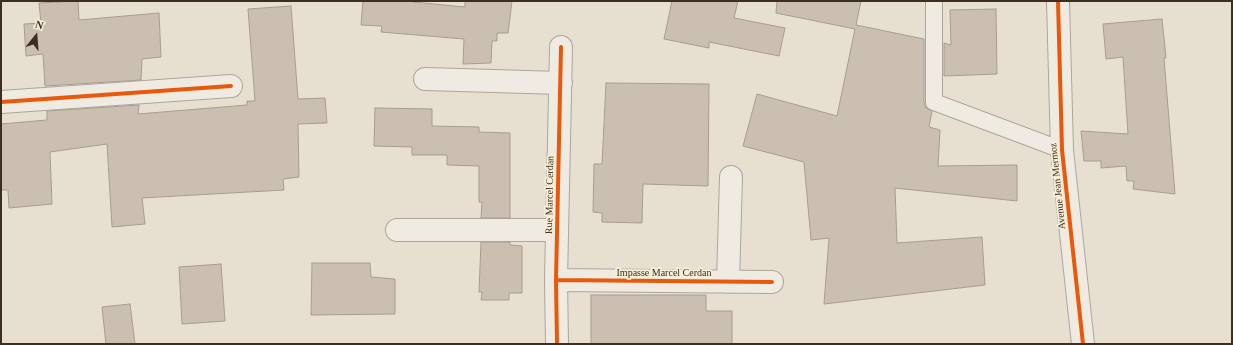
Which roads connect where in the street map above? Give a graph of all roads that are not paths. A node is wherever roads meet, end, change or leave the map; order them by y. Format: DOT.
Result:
graph roads {
  1 [pos="934,1"];
  2 [pos="1058,1"];
  3 [pos="561,47"];
  4 [pos="425,79"];
  5 [pos="560,83"];
  6 [pos="230,86"];
  7 [pos="1,102"];
  8 [pos="1062,150"];
  9 [pos="730,177"];
  10 [pos="397,230"];
  11 [pos="557,230"];
  12 [pos="556,280"];
  13 [pos="728,282"];
  14 [pos="772,282"];
  15 [pos="557,344"];
  16 [pos="1083,344"];
  1 -- 8 [label="lane"];
  2 -- 8 [label="street, Avenue Jean Mermoz"];
  3 -- 5 [label="street, Rue Marcel Cerdan"];
  4 -- 5 [label="street"];
  5 -- 11 [label="street, Rue Marcel Cerdan"];
  6 -- 7 [label="street"];
  8 -- 16 [label="street, Avenue Jean Mermoz"];
  9 -- 13 [label="street"];
  10 -- 11 [label="street, Rue Marcel Cerdan"];
  11 -- 12 [label="street, Rue Marcel Cerdan"];
  12 -- 13 [label="street, Impasse Marcel Cerdan"];
  12 -- 15 [label="street, Rue Marcel Cerdan"];
  13 -- 14 [label="street, Impasse Marcel Cerdan"];
}
